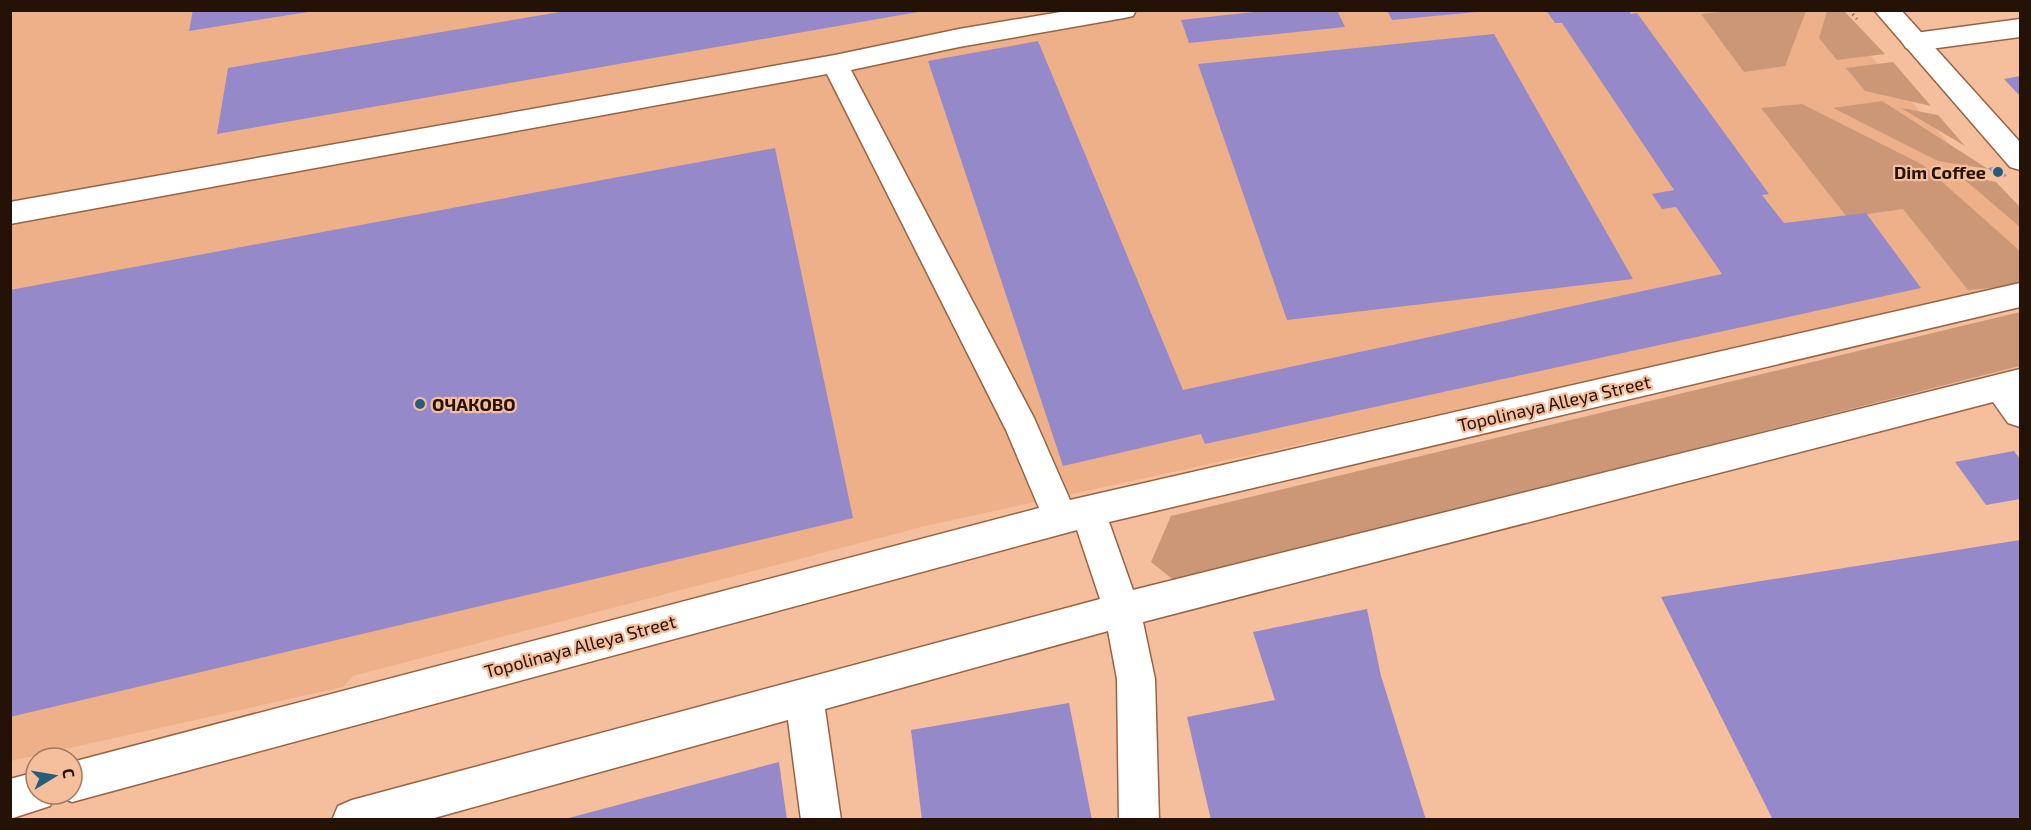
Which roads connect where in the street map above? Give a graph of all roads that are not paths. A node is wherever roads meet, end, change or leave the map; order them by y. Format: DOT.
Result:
graph roads {
  1 [pos="1124,10"];
  2 [pos="1886,10"];
  3 [pos="2020,28"];
  4 [pos="1915,42"];
  5 [pos="835,64"];
  6 [pos="2020,160"];
  7 [pos="10,213"];
  8 [pos="2020,296"];
  9 [pos="2014,394"];
  10 [pos="1074,514"];
  11 [pos="1122,610"];
  12 [pos="804,698"];
  13 [pos="84,779"];
  14 [pos="352,819"];
  15 [pos="821,819"];
  16 [pos="1139,819"];
  1 -- 5 [label="street"];
  2 -- 4 [label="street"];
  3 -- 4 [label="street"];
  4 -- 6 [label="street"];
  5 -- 7 [label="street"];
  5 -- 10 [label="street"];
  8 -- 10 [label="street, Topolinaya Alleya Street"];
  9 -- 11 [label="street"];
  10 -- 11 [label="street"];
  10 -- 13 [label="street, Topolinaya Alleya Street"];
  11 -- 12 [label="street"];
  11 -- 16 [label="street"];
  12 -- 14 [label="street"];
  12 -- 15 [label="street"];
}
